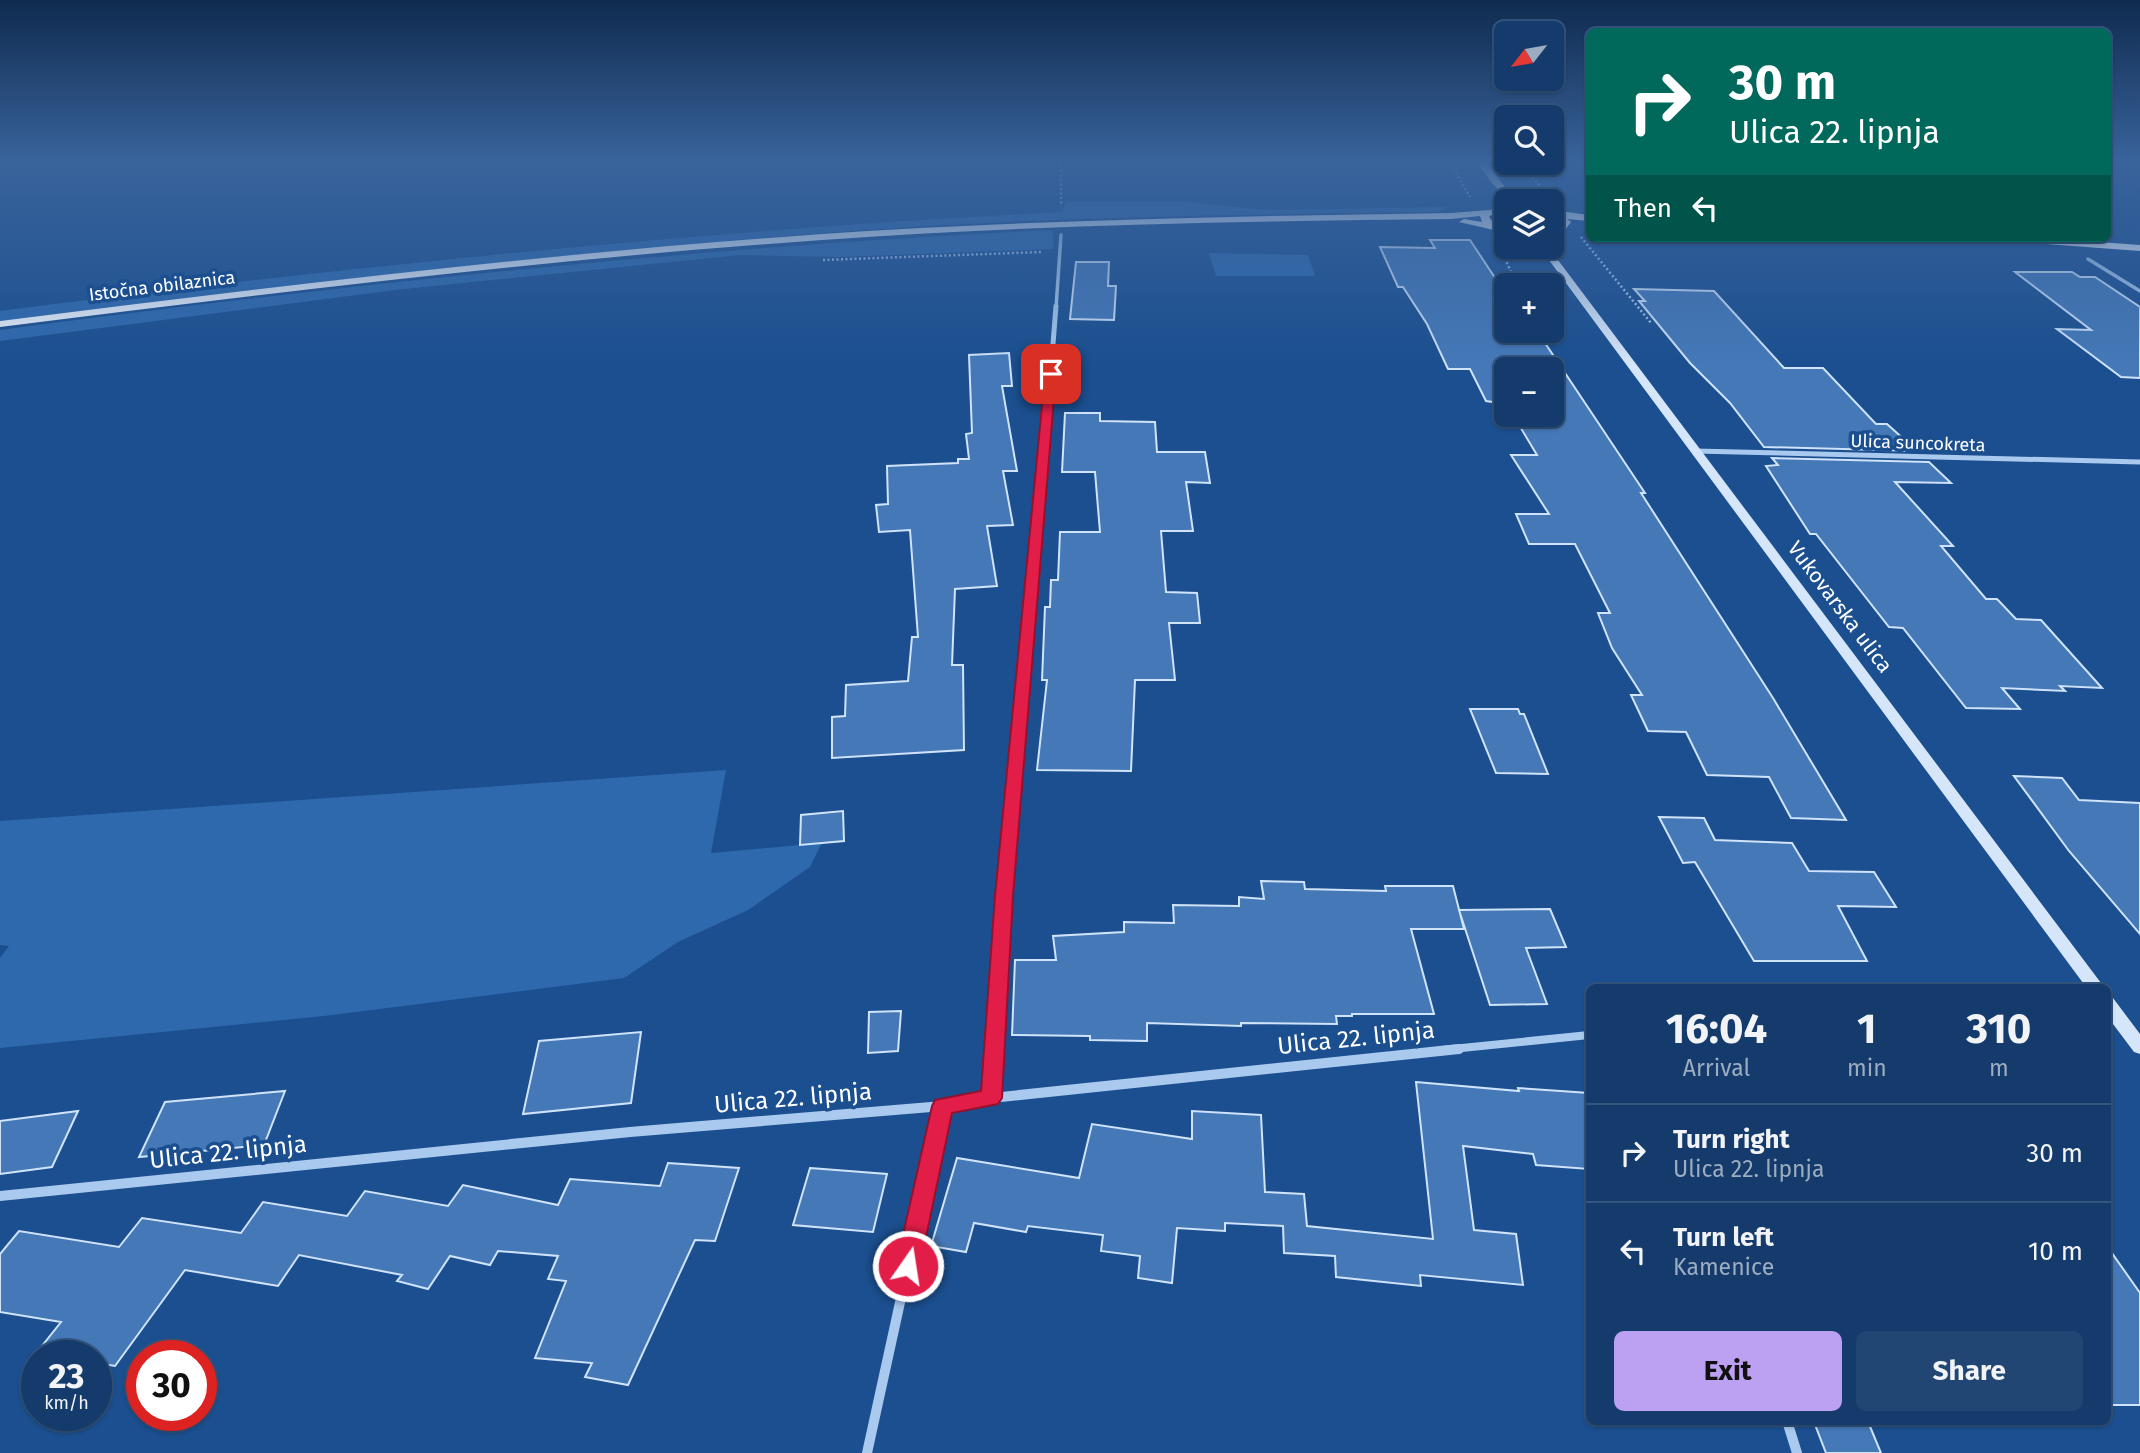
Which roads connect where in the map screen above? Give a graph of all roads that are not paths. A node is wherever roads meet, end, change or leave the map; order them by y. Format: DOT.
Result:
graph roads {
  1 [pos="982,229"];
  2 [pos="1586,229"];
  3 [pos="1564,230"];
  4 [pos="1060,235"];
  5 [pos="2060,242"];
  6 [pos="2140,248"];
  7 [pos="1552,259"];
  8 [pos="2088,259"];
  9 [pos="2140,291"];
  10 [pos="0,324"];
  11 [pos="1695,451"];
  12 [pos="2140,462"];
  13 [pos="2093,984"];
  14 [pos="2115,1024"];
  15 [pos="1586,1035"];
  16 [pos="2140,1047"];
  17 [pos="991,1098"];
  18 [pos="943,1106"];
  19 [pos="0,1196"];
  20 [pos="1788,1425"];
  21 [pos="867,1453"];
  22 [pos="1797,1453"];
  1 -- 10 [label="main road, Istočna obilaznica"];
  2 -- 3 [label="main road"];
  4 -- 17 [label="street"];
  5 -- 6 [label="main road"];
  7 -- 11 [label="main road, Vukovarska ulica"];
  8 -- 9 [label="street"];
  11 -- 12 [label="street, Ulica suncokreta"];
  11 -- 13 [label="main road, Vukovarska ulica"];
  14 -- 16 [label="main road"];
  15 -- 17 [label="street, Ulica 22. lipnja"];
  17 -- 18 [label="street, Ulica 22. lipnja"];
  18 -- 19 [label="street, Ulica 22. lipnja"];
  18 -- 21 [label="street"];
  20 -- 22 [label="street"];
}
